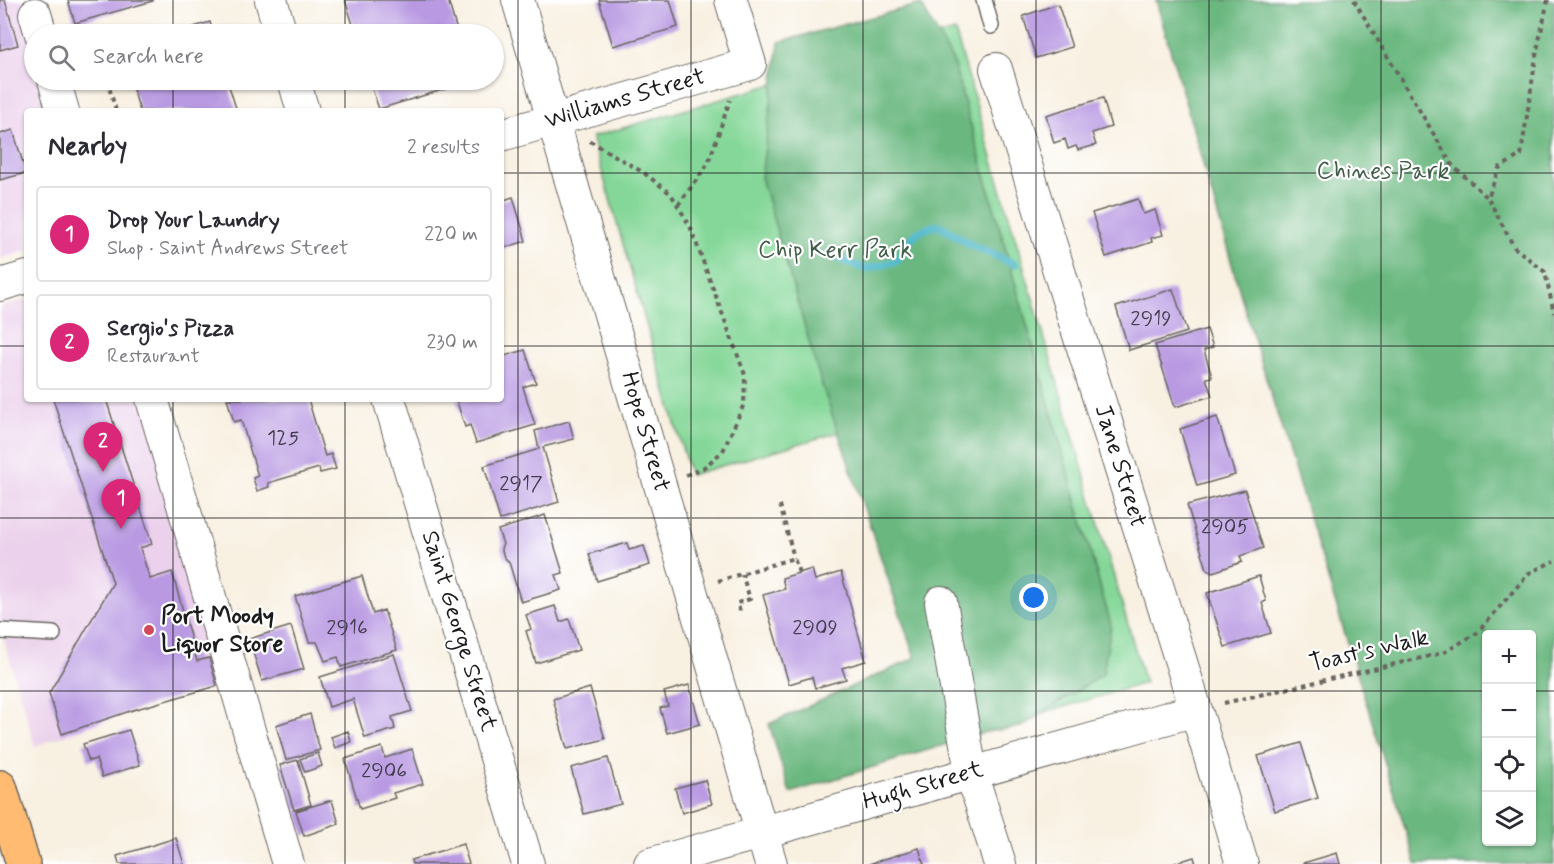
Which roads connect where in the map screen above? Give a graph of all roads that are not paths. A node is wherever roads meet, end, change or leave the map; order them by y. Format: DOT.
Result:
graph roads {
  1 [pos="271,0"];
  2 [pos="518,0"];
  3 [pos="731,0"];
  4 [pos="984,0"];
  5 [pos="278,24"];
  6 [pos="991,26"];
  7 [pos="996,69"];
  8 [pos="57,90"];
  9 [pos="297,90"];
  10 [pos="62,108"];
  11 [pos="302,108"];
  12 [pos="554,119"];
  13 [pos="504,134"];
  14 [pos="24,277"];
  15 [pos="0,285"];
  16 [pos="153,402"];
  17 [pos="390,402"];
  18 [pos="941,602"];
  19 [pos="0,631"];
  20 [pos="54,634"];
  21 [pos="1196,710"];
  22 [pos="971,772"];
  23 [pos="0,787"];
  24 [pos="762,831"];
  25 [pos="23,864"];
  26 [pos="288,864"];
  27 [pos="528,864"];
  28 [pos="650,864"];
  29 [pos="771,864"];
  30 [pos="1000,864"];
  31 [pos="1242,864"];
  1 -- 5 [label="street"];
  2 -- 12 [label="street, Hope Street"];
  3 -- 12 [label="street, Williams Street"];
  4 -- 6 [label="lane"];
  7 -- 21 [label="street, Jane Street"];
  8 -- 10 [label="street"];
  9 -- 11 [label="street"];
  12 -- 13 [label="street, Williams Street"];
  12 -- 24 [label="street, Hope Street"];
  14 -- 15 [label="street"];
  16 -- 26 [label="street"];
  17 -- 27 [label="street, Saint George Street"];
  18 -- 22 [label="street"];
  19 -- 20 [label="lane"];
  21 -- 22 [label="street, Hugh Street"];
  21 -- 31 [label="street, Jane Street"];
  22 -- 24 [label="street, Hugh Street"];
  22 -- 30 [label="street"];
  23 -- 25 [label="main road"];
  24 -- 28 [label="street, Hugh Street"];
  24 -- 29 [label="street, Hope Street"];
}
